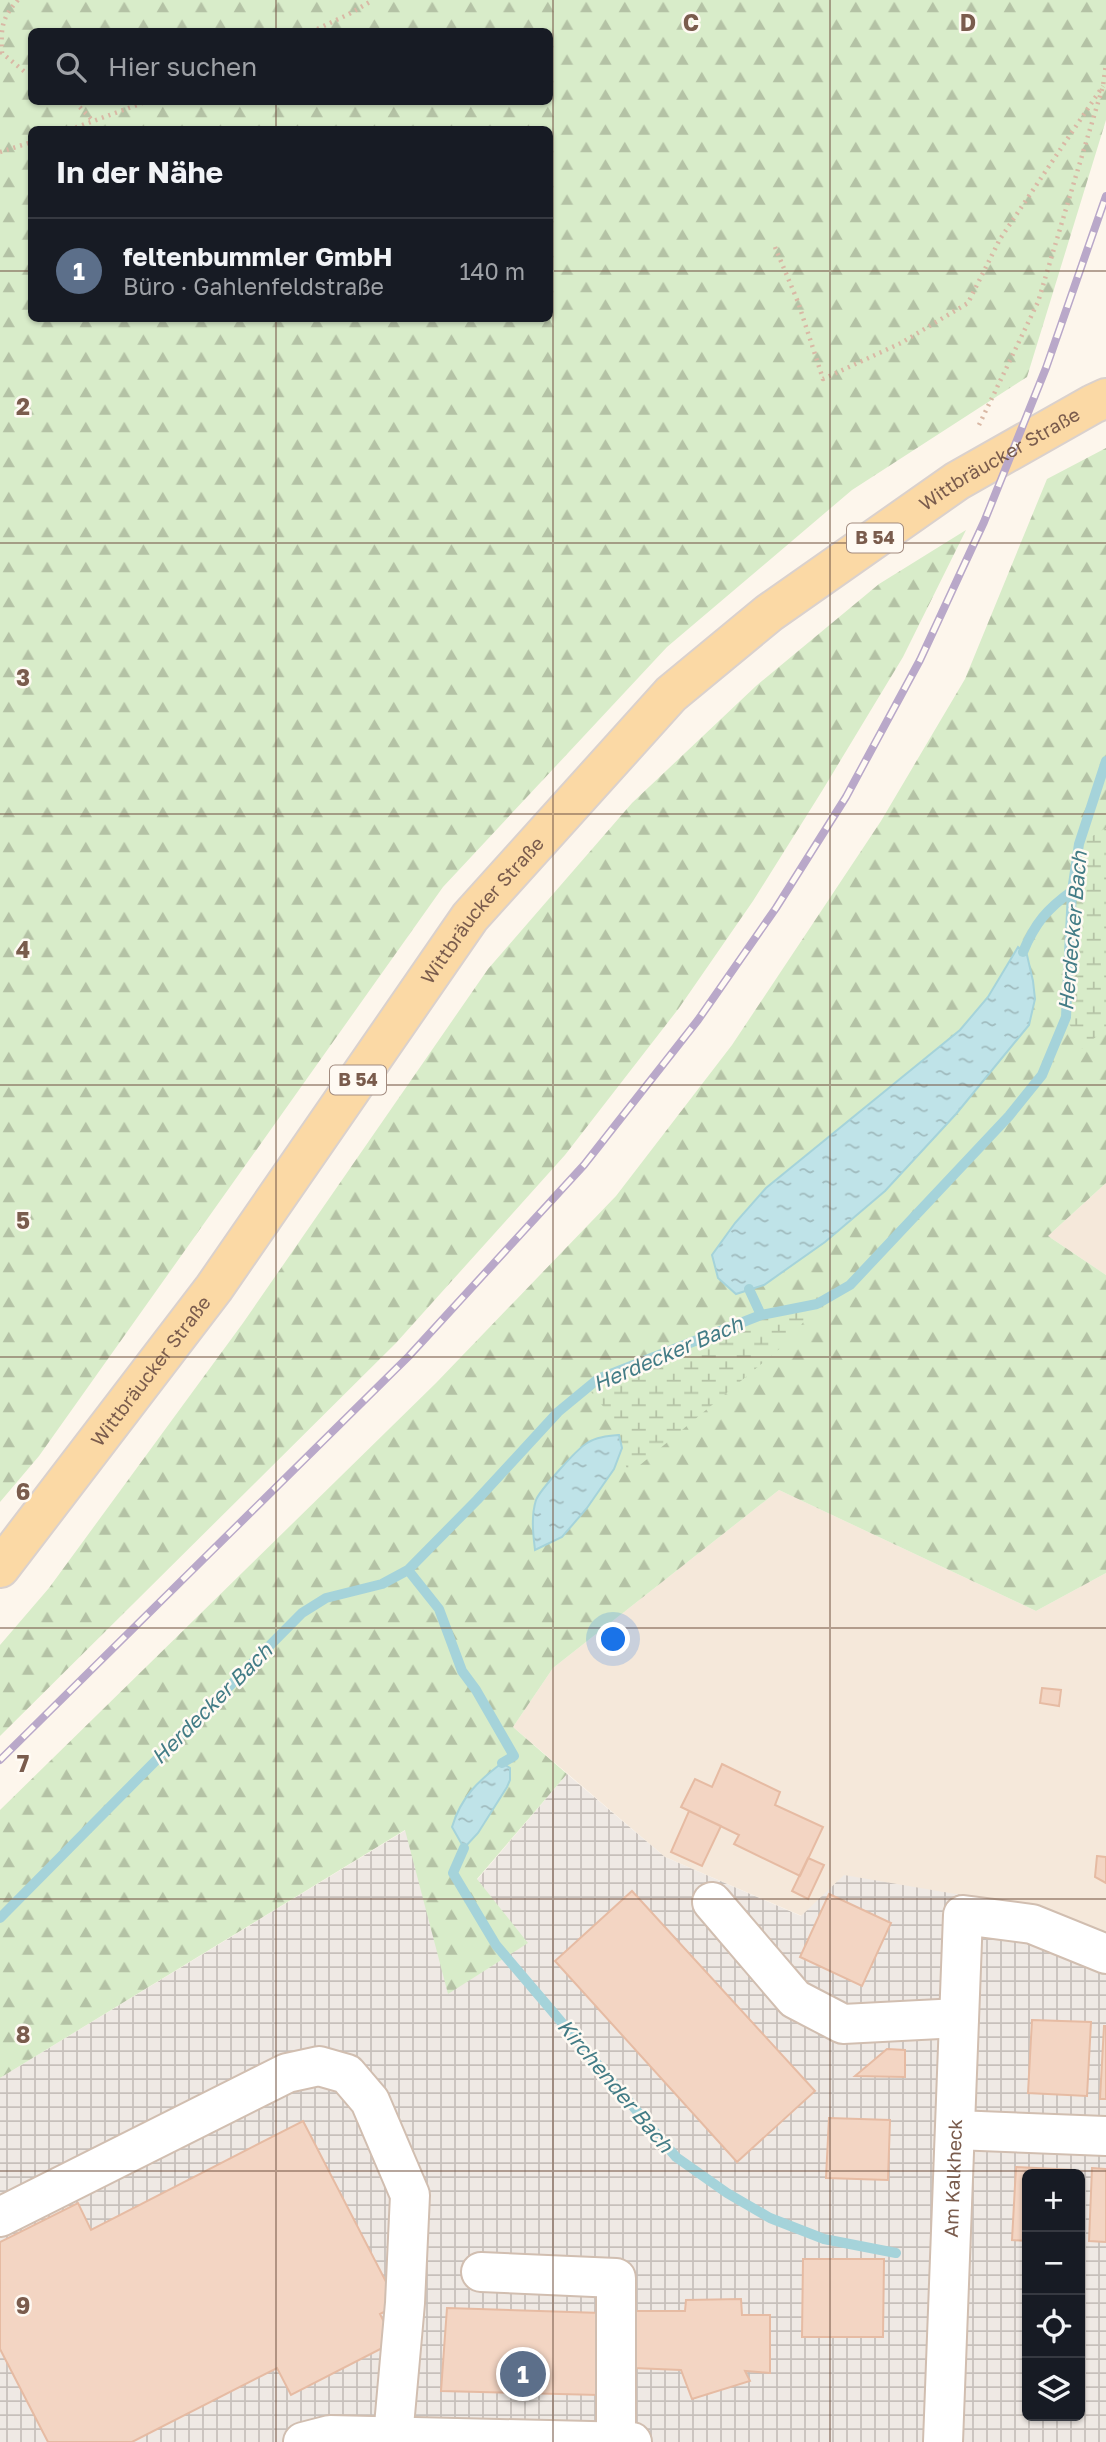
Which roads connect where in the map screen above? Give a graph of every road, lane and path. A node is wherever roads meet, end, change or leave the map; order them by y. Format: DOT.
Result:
graph roads {
  1 [pos="18,0"];
  2 [pos="373,0"];
  3 [pos="320,28"];
  4 [pos="1106,64"];
  5 [pos="28,72"];
  6 [pos="1103,86"];
  7 [pos="78,105"];
  8 [pos="137,105"];
  9 [pos="93,121"];
  10 [pos="80,126"];
  11 [pos="28,143"];
  12 [pos="0,152"];
  13 [pos="775,247"];
  14 [pos="1106,398"];
  15 [pos="979,426"];
  16 [pos="0,1568"];
  17 [pos="712,1902"];
  18 [pos="1106,1954"];
  19 [pos="959,2018"];
  20 [pos="955,2130"];
  21 [pos="1106,2136"];
  22 [pos="0,2217"];
  23 [pos="481,2272"];
  24 [pos="393,2437"];
  25 [pos="616,2441"];
  26 [pos="303,2442"];
  27 [pos="632,2442"];
  28 [pos="943,2442"];
  1 -- 5 [label="path"];
  2 -- 3 [label="path"];
  4 -- 6 [label="path"];
  6 -- 13 [label="path"];
  6 -- 15 [label="path"];
  7 -- 9 [label="path"];
  8 -- 9 [label="path"];
  9 -- 10 [label="path"];
  11 -- 12 [label="path"];
  14 -- 16 [label="main road, Wittbräucker Straße / B 54"];
  17 -- 19 [label="street"];
  18 -- 19 [label="street, Am Kalkheck"];
  19 -- 20 [label="street, Am Kalkheck"];
  20 -- 21 [label="street"];
  20 -- 28 [label="street, Am Kalkheck"];
  22 -- 24 [label="street"];
  23 -- 25 [label="street"];
  24 -- 25 [label="street"];
  24 -- 26 [label="street"];
  25 -- 27 [label="street"];
}
